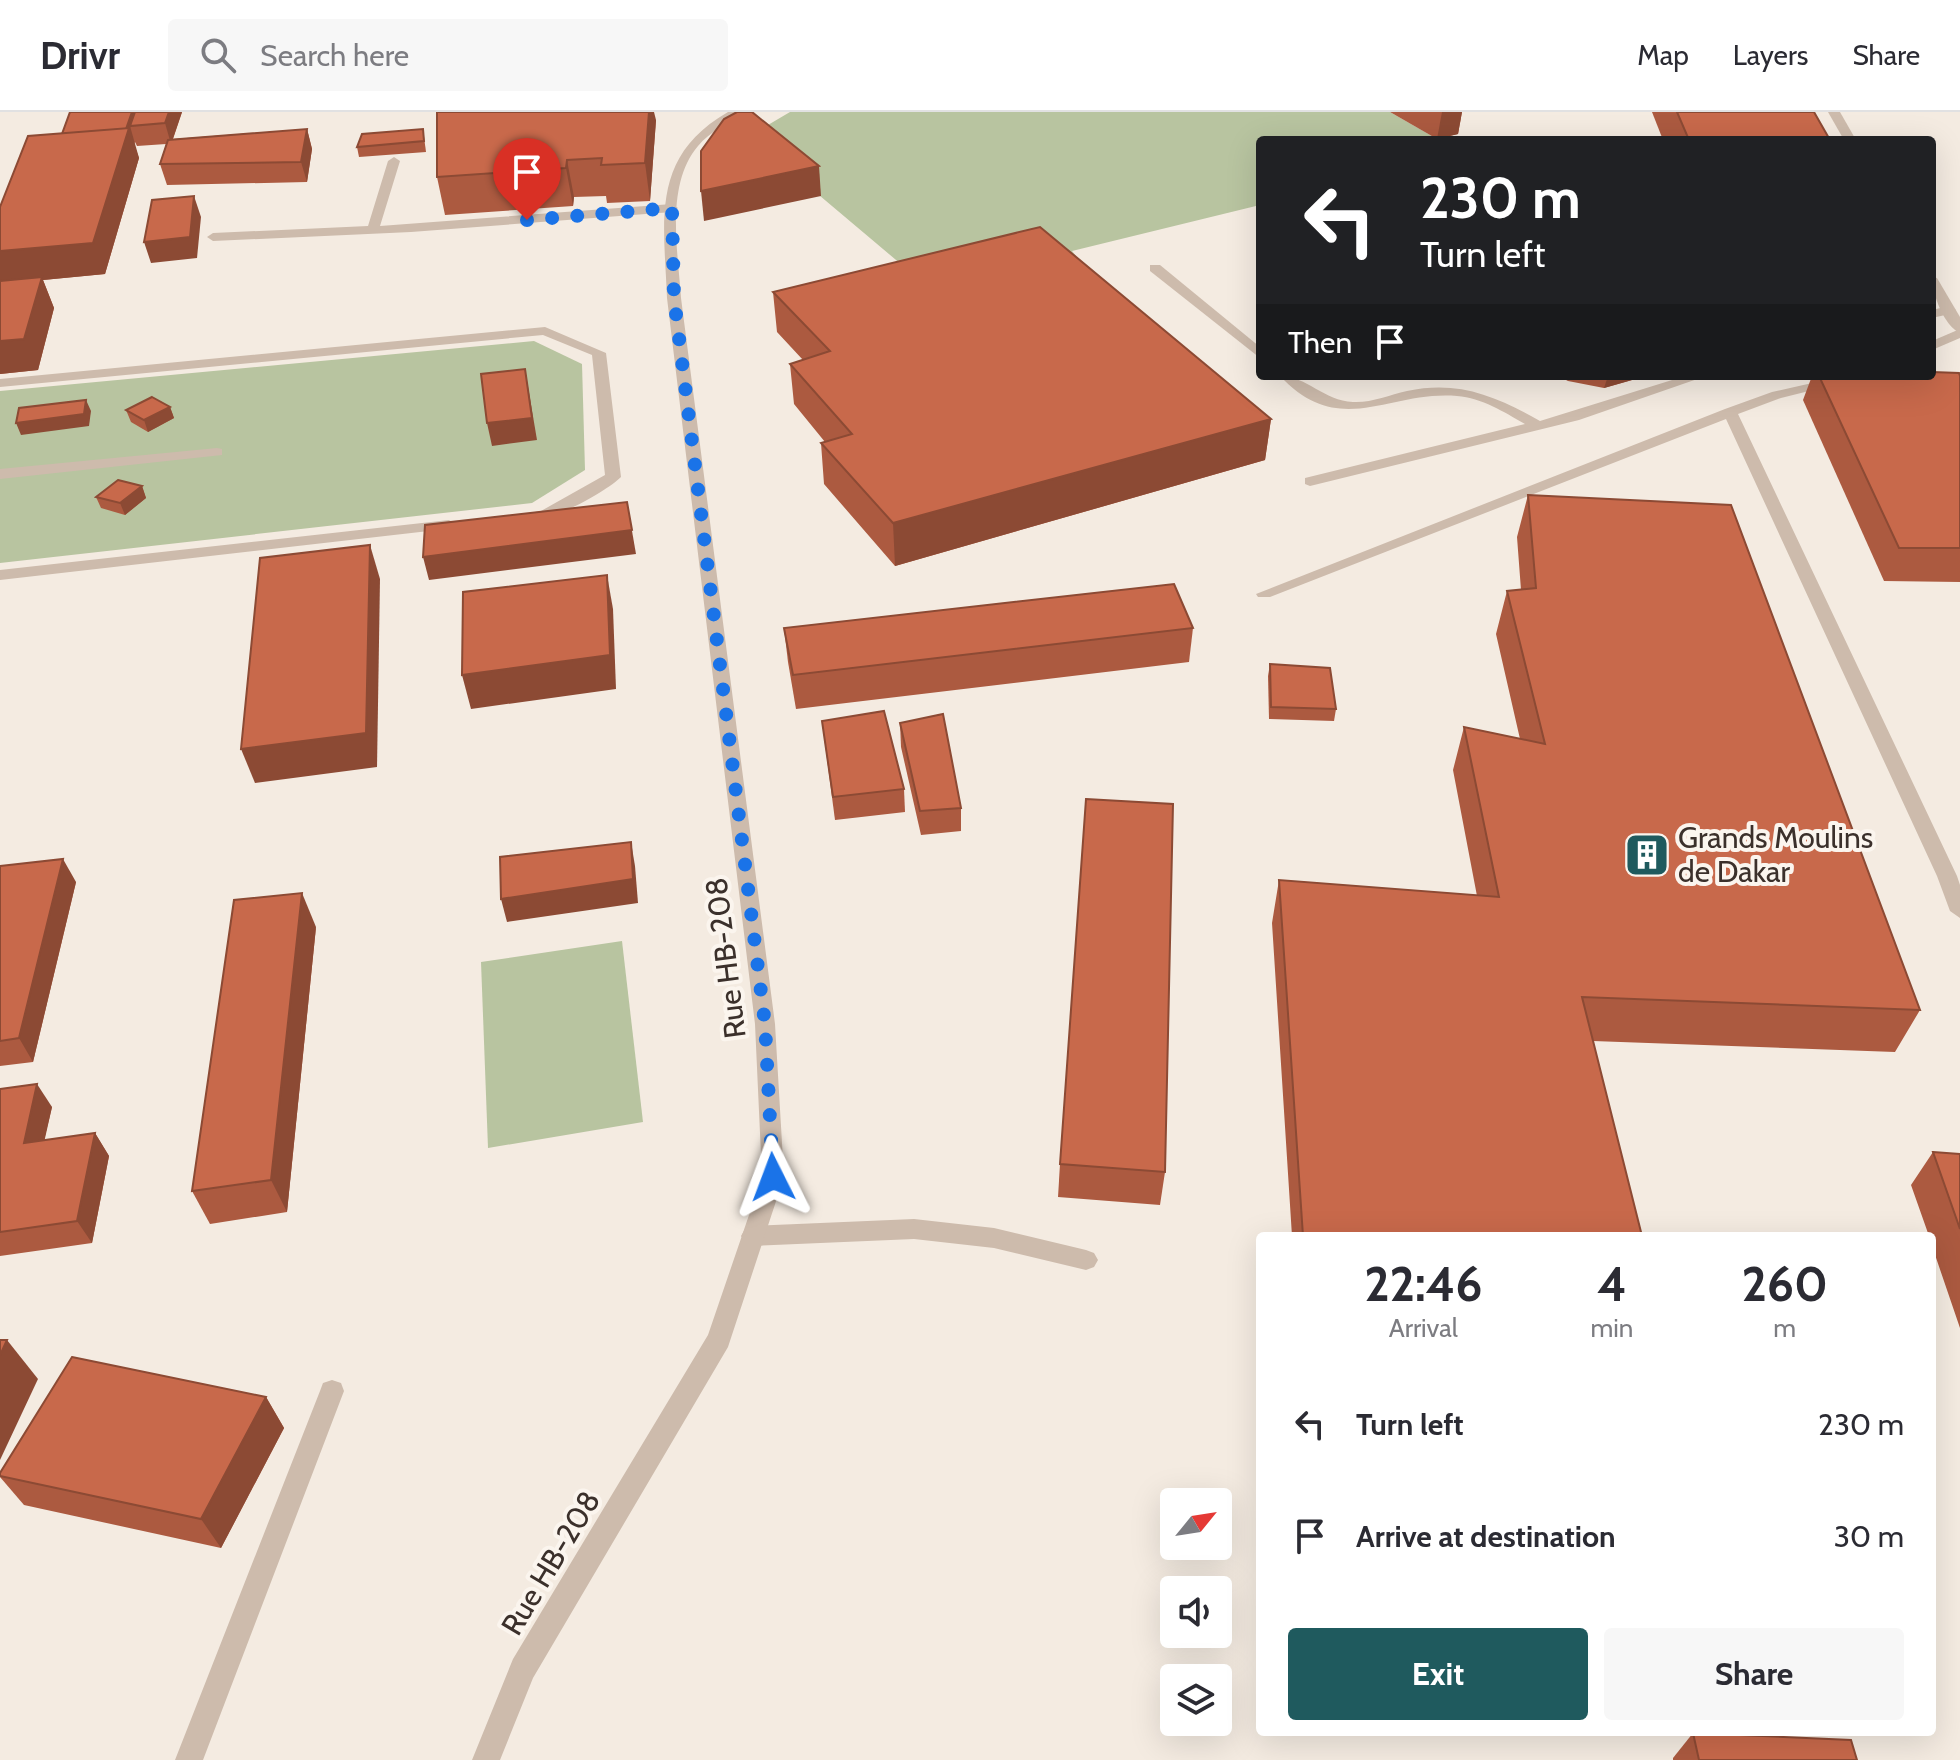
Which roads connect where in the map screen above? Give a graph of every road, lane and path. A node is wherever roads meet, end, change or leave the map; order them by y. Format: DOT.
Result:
graph roads {
  1 [pos="736,112"];
  2 [pos="1834,112"];
  3 [pos="1848,136"];
  4 [pos="394,161"];
  5 [pos="672,208"];
  6 [pos="373,229"];
  7 [pos="213,237"];
  8 [pos="1155,268"];
  9 [pos="1936,288"];
  10 [pos="1949,310"];
  11 [pos="1936,313"];
  12 [pos="1960,331"];
  13 [pos="1936,344"];
  14 [pos="1256,351"];
  15 [pos="1293,380"];
  16 [pos="1686,380"];
  17 [pos="1844,380"];
  18 [pos="0,383"];
  19 [pos="1730,412"];
  20 [pos="1539,426"];
  21 [pos="217,452"];
  22 [pos="0,474"];
  23 [pos="1310,481"];
  24 [pos="515,518"];
  25 [pos="470,523"];
  26 [pos="0,575"];
  27 [pos="1264,594"];
  28 [pos="1960,911"];
  29 [pos="753,1236"];
  30 [pos="1086,1260"];
  31 [pos="332,1391"];
  32 [pos="189,1760"];
  33 [pos="486,1760"];
  1 -- 5 [label="street, Rue HB-208"];
  2 -- 3 [label="street"];
  4 -- 6 [label="street"];
  5 -- 6 [label="street"];
  5 -- 29 [label="street, Rue HB-208"];
  6 -- 7 [label="street"];
  8 -- 14 [label="street"];
  9 -- 10 [label="street"];
  10 -- 11 [label="street"];
  10 -- 12 [label="street"];
  12 -- 13 [label="street"];
  15 -- 20 [label="street"];
  16 -- 20 [label="street"];
  17 -- 19 [label="street"];
  18 -- 24 [label="street"];
  19 -- 27 [label="street"];
  19 -- 28 [label="street"];
  20 -- 23 [label="street"];
  21 -- 22 [label="street"];
  25 -- 26 [label="street"];
  29 -- 30 [label="street"];
  29 -- 33 [label="street, Rue HB-208"];
  31 -- 32 [label="street"];
}
